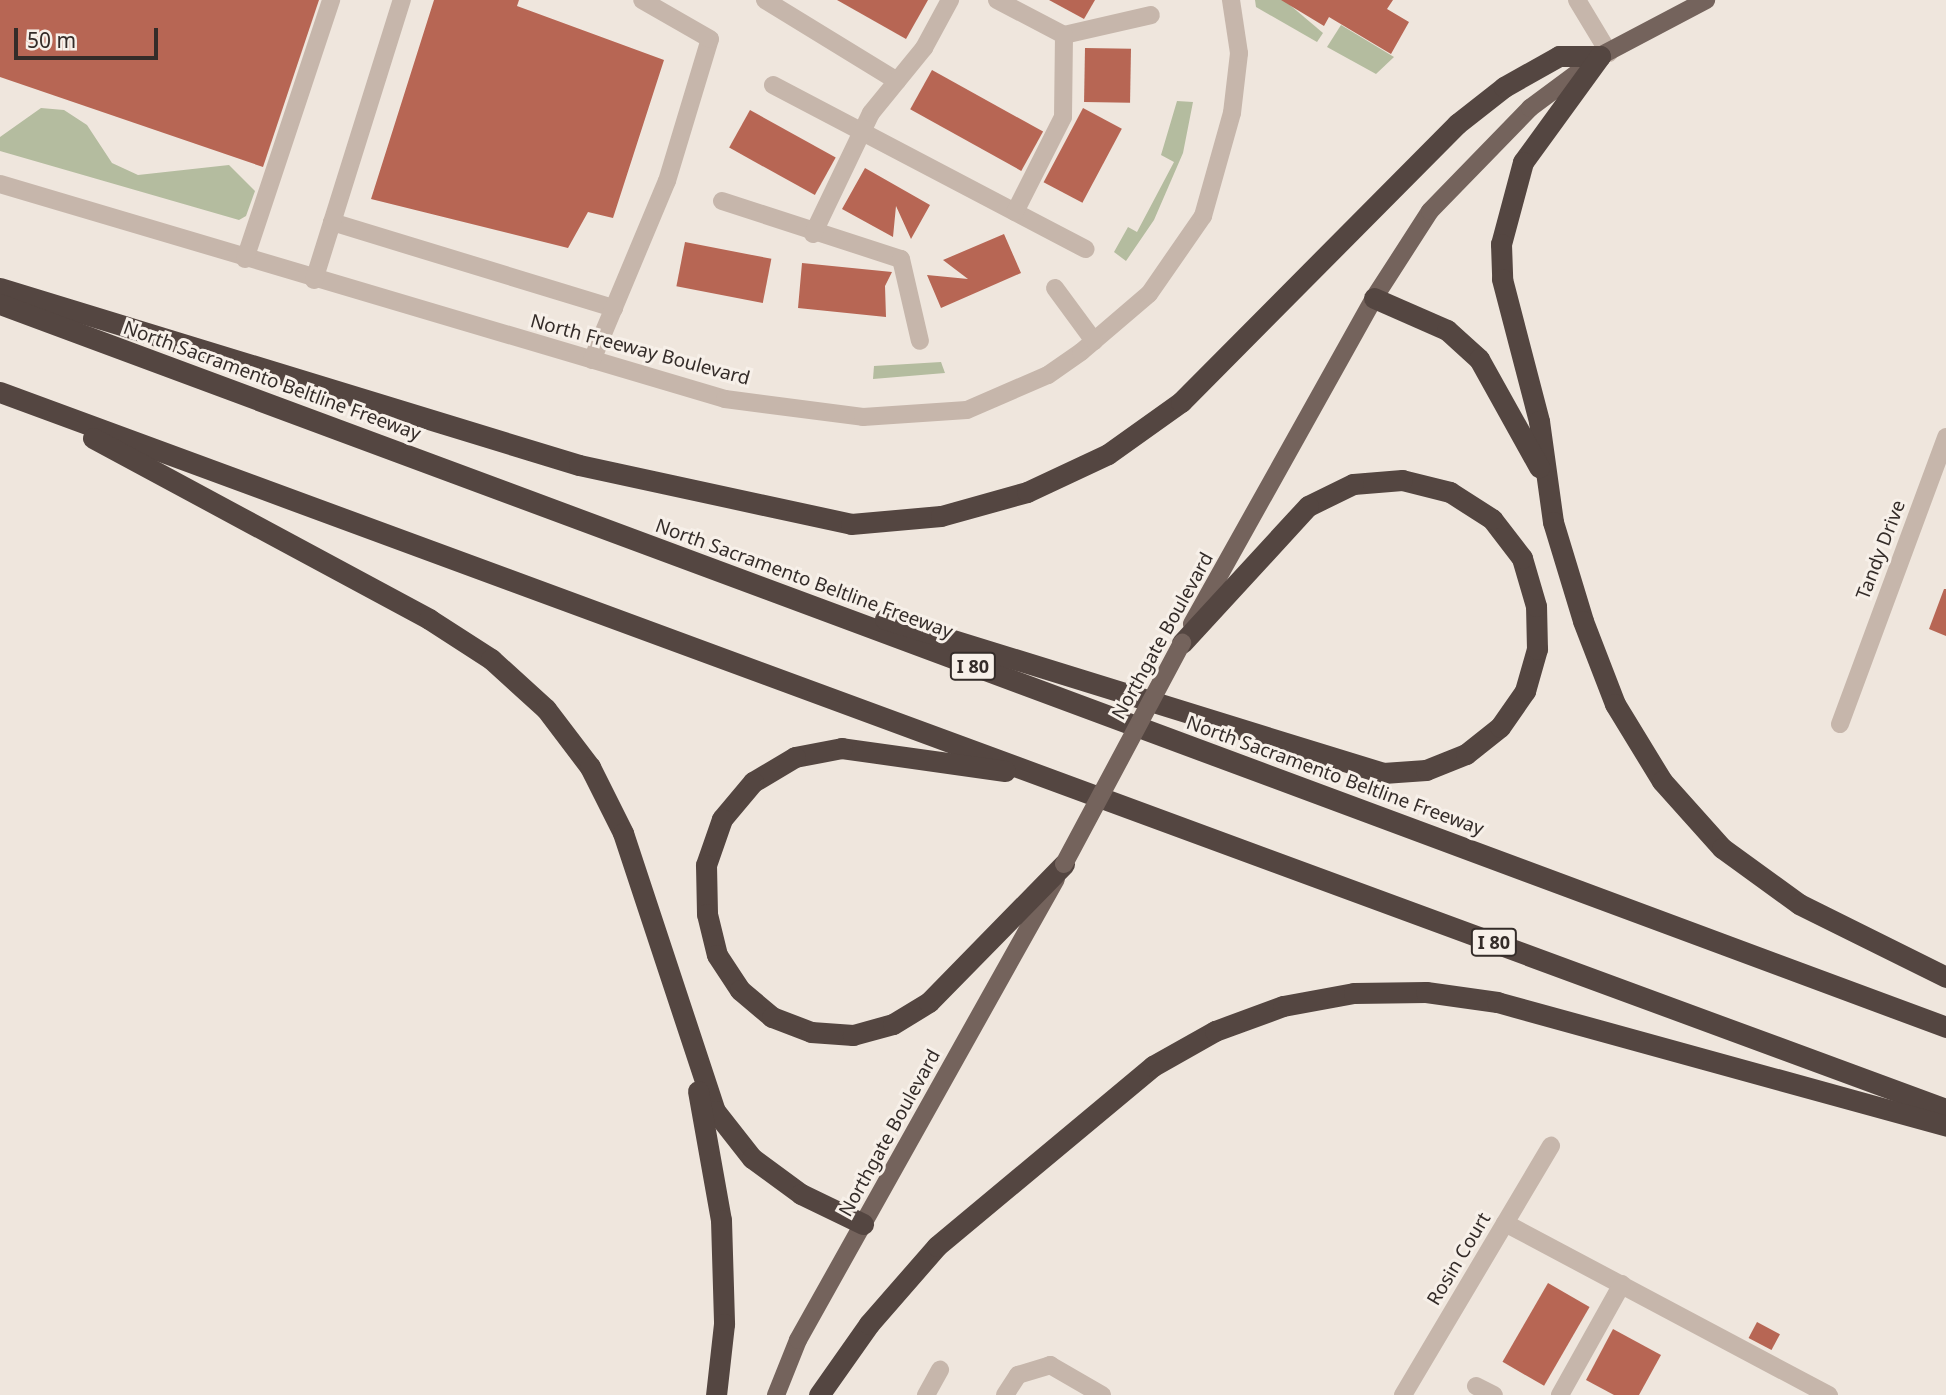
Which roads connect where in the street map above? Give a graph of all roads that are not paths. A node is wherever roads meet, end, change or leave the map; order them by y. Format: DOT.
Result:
graph roads {
  1 [pos="331,0"];
  2 [pos="402,0"];
  3 [pos="642,0"];
  4 [pos="765,0"];
  5 [pos="950,0"];
  6 [pos="997,0"];
  7 [pos="1231,0"];
  8 [pos="1577,0"];
  9 [pos="1706,0"];
  10 [pos="1151,15"];
  11 [pos="1064,35"];
  12 [pos="1604,55"];
  13 [pos="897,81"];
  14 [pos="774,85"];
  15 [pos="861,134"];
  16 [pos="0,184"];
  17 [pos="722,201"];
  18 [pos="1015,212"];
  19 [pos="332,222"];
  20 [pos="813,233"];
  21 [pos="1086,249"];
  22 [pos="245,259"];
  23 [pos="314,279"];
  24 [pos="0,288"];
  25 [pos="1055,288"];
  26 [pos="1374,298"];
  27 [pos="0,304"];
  28 [pos="614,308"];
  29 [pos="920,341"];
  30 [pos="1094,341"];
  31 [pos="592,360"];
  32 [pos="0,393"];
  33 [pos="27,402"];
  34 [pos="1946,437"];
  35 [pos="1545,478"];
  36 [pos="658,549"];
  37 [pos="1182,643"];
  38 [pos="1840,724"];
  39 [pos="1042,775"];
  40 [pos="1065,864"];
  41 [pos="1946,977"];
  42 [pos="1946,1027"];
  43 [pos="692,1055"];
  44 [pos="1946,1109"];
  45 [pos="1946,1126"];
  46 [pos="1552,1146"];
  47 [pos="1505,1223"];
  48 [pos="863,1224"];
  49 [pos="1622,1284"];
  50 [pos="940,1370"];
  51 [pos="1476,1386"];
  52 [pos="716,1395"];
  53 [pos="776,1395"];
  54 [pos="818,1395"];
  55 [pos="926,1395"];
  56 [pos="1006,1395"];
  57 [pos="1102,1395"];
  58 [pos="1403,1395"];
  59 [pos="1494,1395"];
  60 [pos="1560,1395"];
  61 [pos="1829,1395"];
  1 -- 22 [label="street"];
  2 -- 19 [label="street"];
  3 -- 28 [label="street"];
  4 -- 13 [label="street"];
  5 -- 13 [label="street"];
  6 -- 11 [label="street"];
  7 -- 30 [label="street, North Freeway Boulevard"];
  8 -- 12 [label="street"];
  9 -- 12 [label="main road, Northgate Boulevard"];
  10 -- 11 [label="street"];
  11 -- 18 [label="street"];
  12 -- 24 [label="highway"];
  12 -- 26 [label="main road, Northgate Boulevard"];
  12 -- 35 [label="highway"];
  13 -- 15 [label="street"];
  14 -- 15 [label="street"];
  15 -- 18 [label="street"];
  15 -- 20 [label="street"];
  16 -- 22 [label="street, North Freeway Boulevard"];
  17 -- 20 [label="street"];
  18 -- 21 [label="street"];
  19 -- 23 [label="street"];
  19 -- 28 [label="street"];
  20 -- 29 [label="street"];
  22 -- 23 [label="street, North Freeway Boulevard"];
  23 -- 31 [label="street, North Freeway Boulevard"];
  25 -- 30 [label="street"];
  26 -- 35 [label="highway"];
  26 -- 37 [label="main road, Northgate Boulevard"];
  27 -- 36 [label="highway, North Sacramento Beltline Freeway / I 80"];
  28 -- 31 [label="street"];
  30 -- 31 [label="street, North Freeway Boulevard"];
  32 -- 33 [label="highway, I 80"];
  33 -- 39 [label="highway, I 80"];
  33 -- 43 [label="highway"];
  34 -- 38 [label="street, Tandy Drive"];
  35 -- 41 [label="highway"];
  36 -- 37 [label="highway"];
  36 -- 42 [label="highway, North Sacramento Beltline Freeway / I 80"];
  37 -- 40 [label="main road, Northgate Boulevard, bridge"];
  39 -- 40 [label="highway"];
  39 -- 44 [label="highway, I 80"];
  40 -- 48 [label="main road, Northgate Boulevard"];
  43 -- 48 [label="highway"];
  43 -- 52 [label="highway"];
  45 -- 54 [label="highway"];
  46 -- 47 [label="street, Rosin Court"];
  47 -- 49 [label="street"];
  47 -- 58 [label="street, Rosin Court"];
  48 -- 53 [label="main road, Northgate Boulevard"];
  49 -- 60 [label="street"];
  49 -- 61 [label="street"];
  50 -- 55 [label="street"];
  51 -- 59 [label="street"];
  56 -- 57 [label="street"];
}
